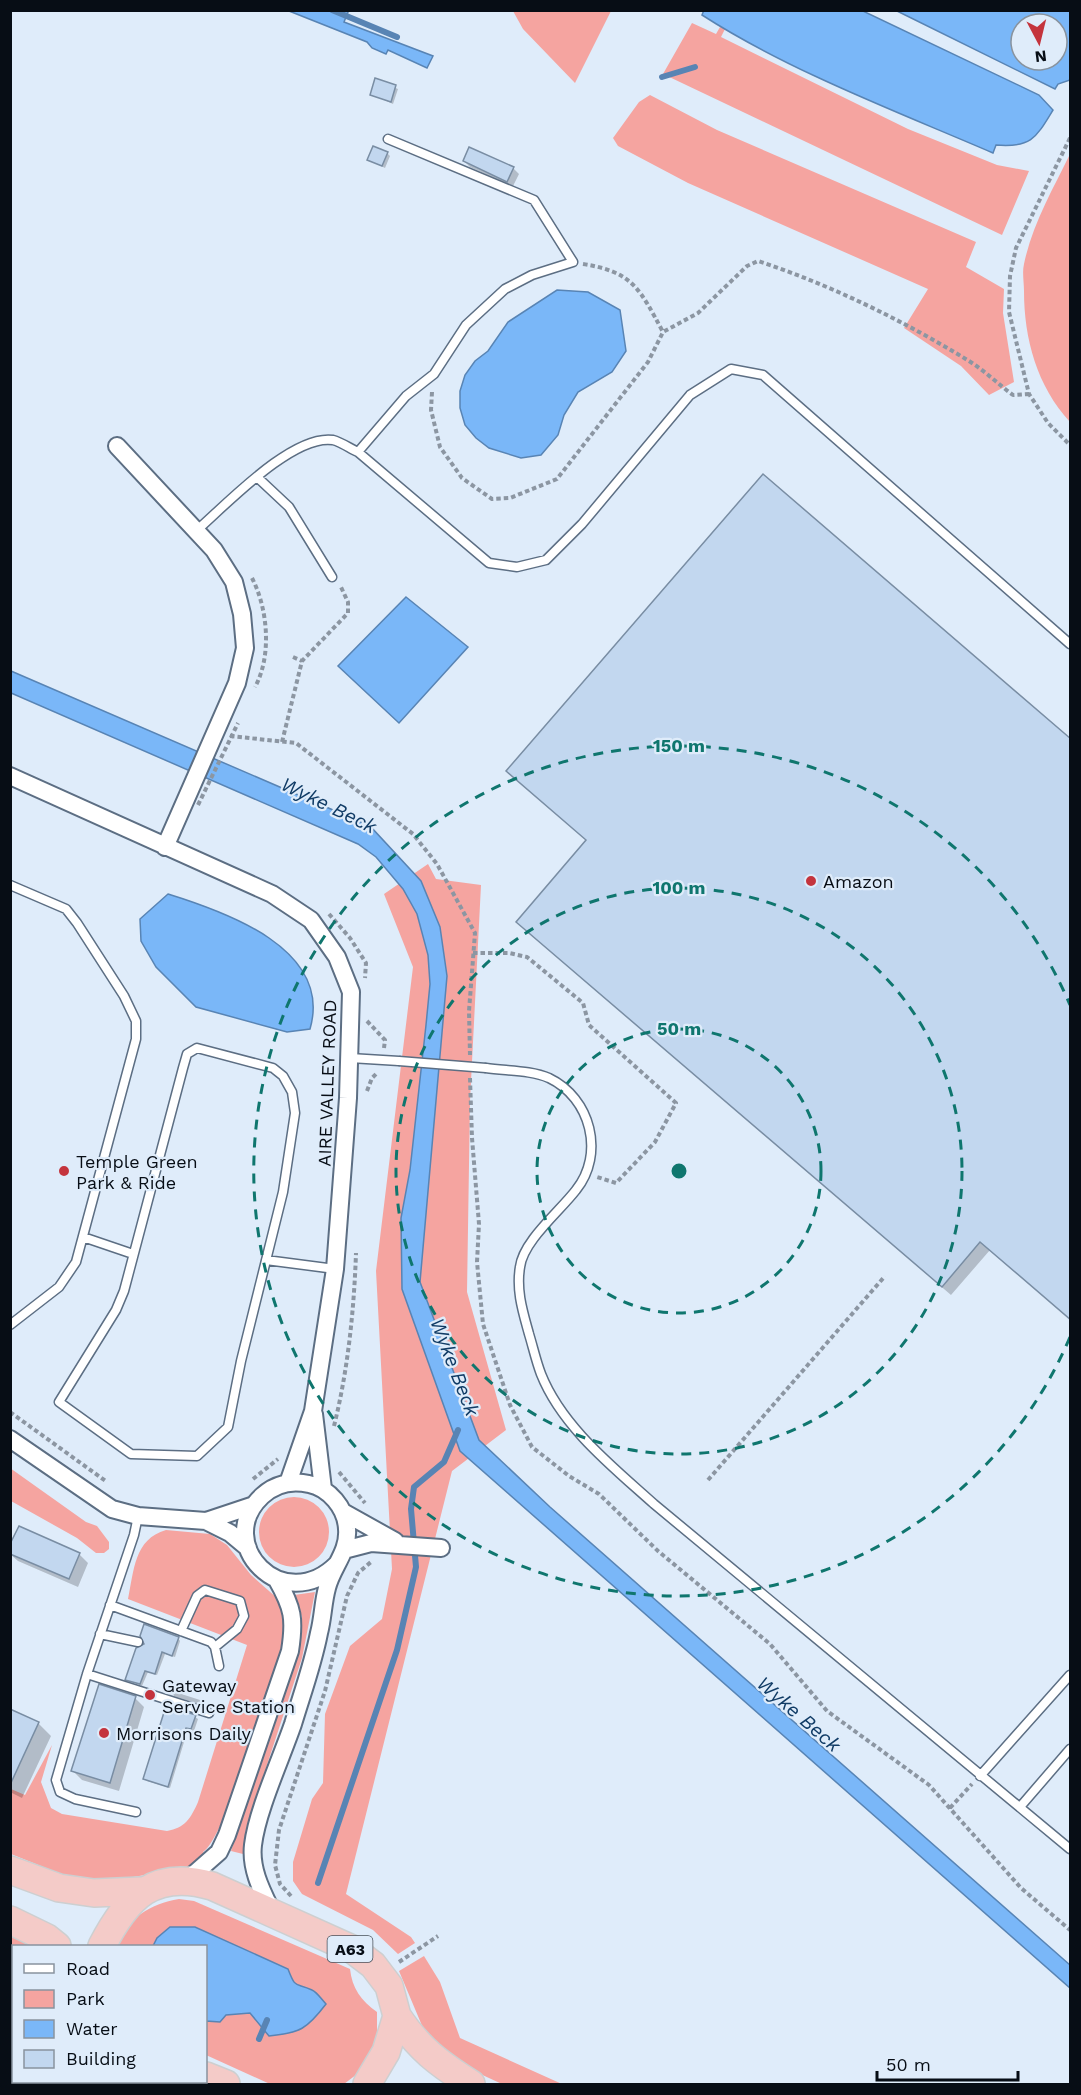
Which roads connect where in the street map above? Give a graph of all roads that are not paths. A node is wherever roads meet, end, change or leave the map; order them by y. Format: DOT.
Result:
graph roads {
  1 [pos="388,139"];
  2 [pos="117,446"];
  3 [pos="358,452"];
  4 [pos="257,477"];
  5 [pos="196,531"];
  6 [pos="332,577"];
  7 [pos="1071,644"];
  8 [pos="10,776"];
  9 [pos="165,847"];
  10 [pos="10,885"];
  11 [pos="350,1058"];
  12 [pos="83,1237"];
  13 [pos="134,1254"];
  14 [pos="266,1260"];
  15 [pos="335,1269"];
  16 [pos="10,1325"];
  17 [pos="313,1411"];
  18 [pos="10,1439"];
  19 [pos="288,1483"];
  20 [pos="323,1489"];
  21 [pos="254,1505"];
  22 [pos="343,1512"];
  23 [pos="138,1516"];
  24 [pos="206,1521"];
  25 [pos="400,1543"];
  26 [pos="248,1548"];
  27 [pos="441,1548"];
  28 [pos="341,1557"];
  29 [pos="277,1580"];
  30 [pos="110,1605"];
  31 [pos="181,1631"];
  32 [pos="100,1634"];
  33 [pos="138,1642"];
  34 [pos="215,1647"];
  35 [pos="219,1666"];
  36 [pos="87,1674"];
  37 [pos="1071,1675"];
  38 [pos="209,1713"];
  39 [pos="1071,1749"];
  40 [pos="980,1776"];
  41 [pos="1020,1807"];
  42 [pos="136,1812"];
  43 [pos="1071,1850"];
  44 [pos="10,1870"];
  45 [pos="186,1881"];
  46 [pos="141,1891"];
  47 [pos="284,1908"];
  48 [pos="10,1920"];
  49 [pos="55,1945"];
  50 [pos="103,1945"];
  51 [pos="398,2016"];
  52 [pos="207,2076"];
  53 [pos="226,2085"];
  54 [pos="366,2085"];
  55 [pos="471,2085"];
  1 -- 3 [label="lane"];
  2 -- 5 [label="street"];
  3 -- 4 [label="lane"];
  3 -- 7 [label="lane"];
  4 -- 5 [label="lane"];
  4 -- 6 [label="lane"];
  5 -- 9 [label="street"];
  8 -- 9 [label="street, AIRE VALLEY ROAD"];
  9 -- 11 [label="street, AIRE VALLEY ROAD"];
  10 -- 12 [label="lane"];
  11 -- 15 [label="street, AIRE VALLEY ROAD"];
  11 -- 40 [label="lane, bridge"];
  12 -- 13 [label="lane"];
  12 -- 16 [label="lane"];
  13 -- 14 [label="lane"];
  13 -- 14 [label="lane"];
  14 -- 15 [label="lane"];
  15 -- 17 [label="street, AIRE VALLEY ROAD"];
  17 -- 19 [label="street, AIRE VALLEY ROAD"];
  17 -- 20 [label="street, AIRE VALLEY ROAD"];
  18 -- 23 [label="street"];
  19 -- 20 [label="street"];
  19 -- 21 [label="street"];
  20 -- 22 [label="street"];
  21 -- 24 [label="street"];
  21 -- 26 [label="street"];
  22 -- 25 [label="street"];
  22 -- 28 [label="street"];
  23 -- 24 [label="street"];
  23 -- 30 [label="lane"];
  24 -- 26 [label="street"];
  25 -- 27 [label="street"];
  25 -- 28 [label="street"];
  26 -- 29 [label="street"];
  28 -- 29 [label="street"];
  28 -- 47 [label="street"];
  29 -- 45 [label="street"];
  30 -- 31 [label="lane"];
  30 -- 32 [label="lane"];
  31 -- 34 [label="lane"];
  31 -- 34 [label="lane"];
  32 -- 33 [label="lane"];
  32 -- 36 [label="lane"];
  34 -- 35 [label="lane"];
  36 -- 38 [label="lane"];
  36 -- 42 [label="lane"];
  37 -- 40 [label="lane"];
  39 -- 41 [label="lane"];
  40 -- 41 [label="lane"];
  41 -- 43 [label="lane"];
  44 -- 46 [label="highway, A63"];
  45 -- 46 [label="highway, A63"];
  45 -- 47 [label="highway, A63"];
  46 -- 50 [label="highway"];
  47 -- 51 [label="highway, A63"];
  48 -- 49 [label="highway"];
  51 -- 54 [label="highway"];
  51 -- 55 [label="highway, A63"];
  52 -- 53 [label="highway"];
}
